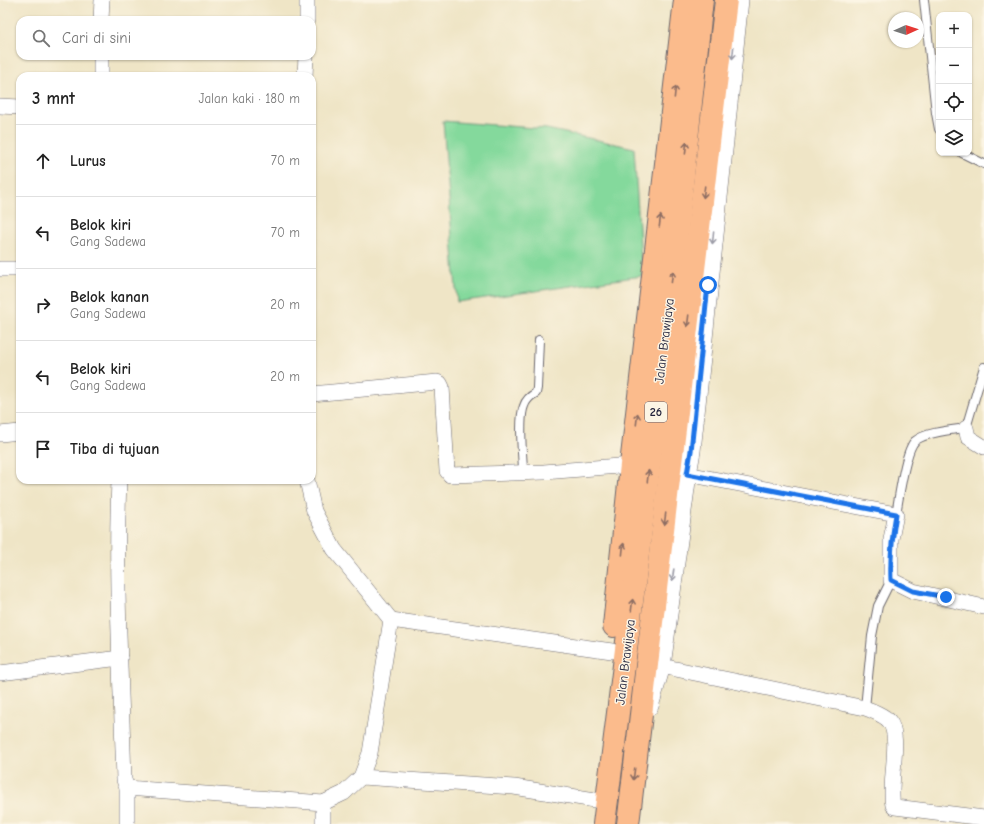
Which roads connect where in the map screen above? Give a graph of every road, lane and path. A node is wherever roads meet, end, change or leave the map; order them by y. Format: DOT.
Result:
graph roads {
  1 [pos="102,0"];
  2 [pos="307,0"];
  3 [pos="685,0"];
  4 [pos="702,0"];
  5 [pos="726,0"];
  6 [pos="739,0"];
  7 [pos="924,0"];
  8 [pos="101,16"];
  9 [pos="307,16"];
  10 [pos="101,60"];
  11 [pos="306,60"];
  12 [pos="101,72"];
  13 [pos="305,72"];
  14 [pos="0,106"];
  15 [pos="16,107"];
  16 [pos="937,120"];
  17 [pos="968,156"];
  18 [pos="984,164"];
  19 [pos="0,269"];
  20 [pos="16,269"];
  21 [pos="539,340"];
  22 [pos="984,367"];
  23 [pos="316,394"];
  24 [pos="966,428"];
  25 [pos="16,432"];
  26 [pos="0,434"];
  27 [pos="984,447"];
  28 [pos="631,465"];
  29 [pos="523,472"];
  30 [pos="687,474"];
  31 [pos="119,484"];
  32 [pos="308,484"];
  33 [pos="896,514"];
  34 [pos="891,580"];
  35 [pos="984,607"];
  36 [pos="391,620"];
  37 [pos="612,651"];
  38 [pos="120,658"];
  39 [pos="661,666"];
  40 [pos="0,673"];
  41 [pos="864,708"];
  42 [pos="638,741"];
  43 [pos="361,777"];
  44 [pos="127,788"];
  45 [pos="595,800"];
  46 [pos="323,803"];
  47 [pos="984,818"];
  48 [pos="127,824"];
  49 [pos="323,824"];
  50 [pos="592,824"];
  51 [pos="604,824"];
  52 [pos="628,824"];
  1 -- 8 [label="street"];
  2 -- 9 [label="street"];
  28 -- 3 [label="highway, one-way"];
  51 -- 4 [label="highway, Jalan Brawijaya / 26, one-way"];
  5 -- 42 [label="highway, Jalan Brawijaya / 26, one-way"];
  6 -- 30 [label="street, one-way"];
  7 -- 16 [label="lane"];
  10 -- 12 [label="street"];
  11 -- 13 [label="street"];
  14 -- 15 [label="street"];
  17 -- 18 [label="lane"];
  19 -- 20 [label="street"];
  21 -- 29 [label="lane"];
  22 -- 24 [label="lane"];
  23 -- 29 [label="street"];
  24 -- 27 [label="street"];
  24 -- 33 [label="lane"];
  25 -- 26 [label="street"];
  28 -- 29 [label="street"];
  37 -- 28 [label="highway, one-way"];
  30 -- 33 [label="street"];
  30 -- 39 [label="street, one-way"];
  31 -- 38 [label="street"];
  32 -- 36 [label="street"];
  33 -- 34 [label="street"];
  34 -- 35 [label="street"];
  34 -- 41 [label="lane"];
  36 -- 37 [label="street"];
  36 -- 43 [label="street"];
  37 -- 45 [label="highway"];
  38 -- 40 [label="street"];
  38 -- 44 [label="street"];
  39 -- 41 [label="street"];
  39 -- 42 [label="street"];
  41 -- 47 [label="street"];
  42 -- 52 [label="highway, Jalan Brawijaya / 26, one-way"];
  43 -- 45 [label="street"];
  43 -- 46 [label="street"];
  44 -- 46 [label="street"];
  44 -- 48 [label="street"];
  45 -- 50 [label="highway"];
  46 -- 49 [label="street"];
}
